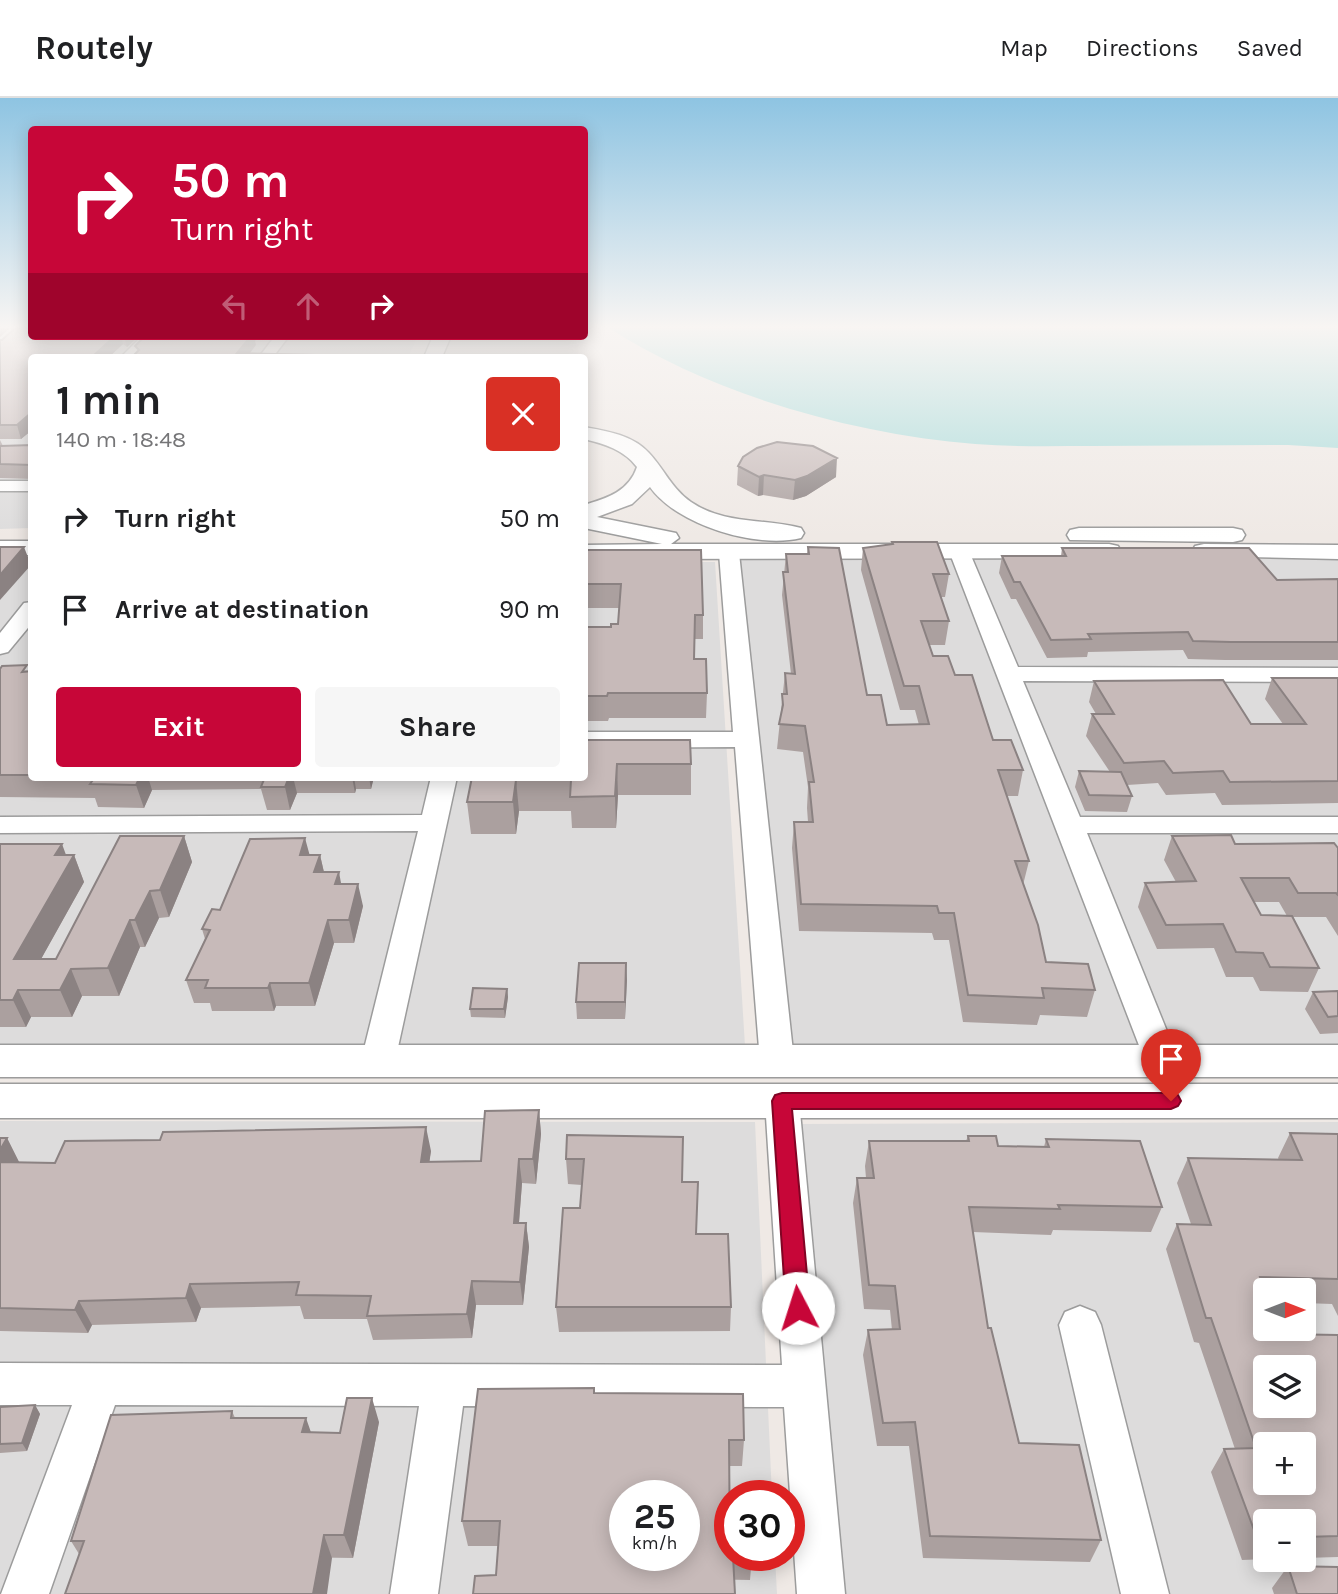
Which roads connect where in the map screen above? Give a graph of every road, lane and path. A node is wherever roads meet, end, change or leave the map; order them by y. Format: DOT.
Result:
graph roads {
  1 [pos="588,434"];
  2 [pos="648,467"];
  3 [pos="0,486"];
  4 [pos="28,486"];
  5 [pos="588,512"];
  6 [pos="588,522"];
  7 [pos="0,532"];
  8 [pos="28,532"];
  9 [pos="1338,535"];
  10 [pos="0,548"];
  11 [pos="28,548"];
  12 [pos="841,551"];
  13 [pos="959,551"];
  14 [pos="588,552"];
  15 [pos="1338,552"];
  16 [pos="729,553"];
  17 [pos="28,613"];
  18 [pos="0,648"];
  19 [pos="1009,674"];
  20 [pos="1338,674"];
  21 [pos="747,739"];
  22 [pos="588,740"];
  23 [pos="443,781"];
  24 [pos="433,823"];
  25 [pos="1070,824"];
  26 [pos="0,825"];
  27 [pos="1338,825"];
  28 [pos="377,1061"];
  29 [pos="1162,1061"];
  30 [pos="1338,1061"];
  31 [pos="0,1062"];
  32 [pos="779,1081"];
  33 [pos="0,1101"];
  34 [pos="1338,1101"];
  35 [pos="1080,1325"];
  36 [pos="0,1384"];
  37 [pos="101,1384"];
  38 [pos="444,1385"];
  39 [pos="804,1385"];
  40 [pos="25,1594"];
  41 [pos="414,1594"];
  42 [pos="821,1594"];
  43 [pos="1145,1594"];
  1 -- 2 [label="street"];
  2 -- 5 [label="street"];
  2 -- 9 [label="street"];
  3 -- 4 [label="street"];
  6 -- 12 [label="street"];
  7 -- 8 [label="street"];
  10 -- 11 [label="street"];
  12 -- 13 [label="street"];
  12 -- 16 [label="street"];
  13 -- 15 [label="street"];
  13 -- 19 [label="street"];
  14 -- 16 [label="street"];
  16 -- 21 [label="street"];
  17 -- 18 [label="street"];
  19 -- 20 [label="street"];
  19 -- 25 [label="street"];
  21 -- 22 [label="street"];
  21 -- 32 [label="street"];
  23 -- 24 [label="street"];
  24 -- 26 [label="street"];
  24 -- 28 [label="street"];
  25 -- 27 [label="street"];
  25 -- 29 [label="street"];
  28 -- 31 [label="street"];
  28 -- 32 [label="street"];
  29 -- 30 [label="street"];
  29 -- 32 [label="street"];
  32 -- 33 [label="street"];
  32 -- 34 [label="street"];
  32 -- 39 [label="street"];
  35 -- 43 [label="street"];
  36 -- 37 [label="street"];
  37 -- 38 [label="street"];
  37 -- 40 [label="street"];
  38 -- 39 [label="street"];
  38 -- 41 [label="street"];
  39 -- 42 [label="street"];
}
